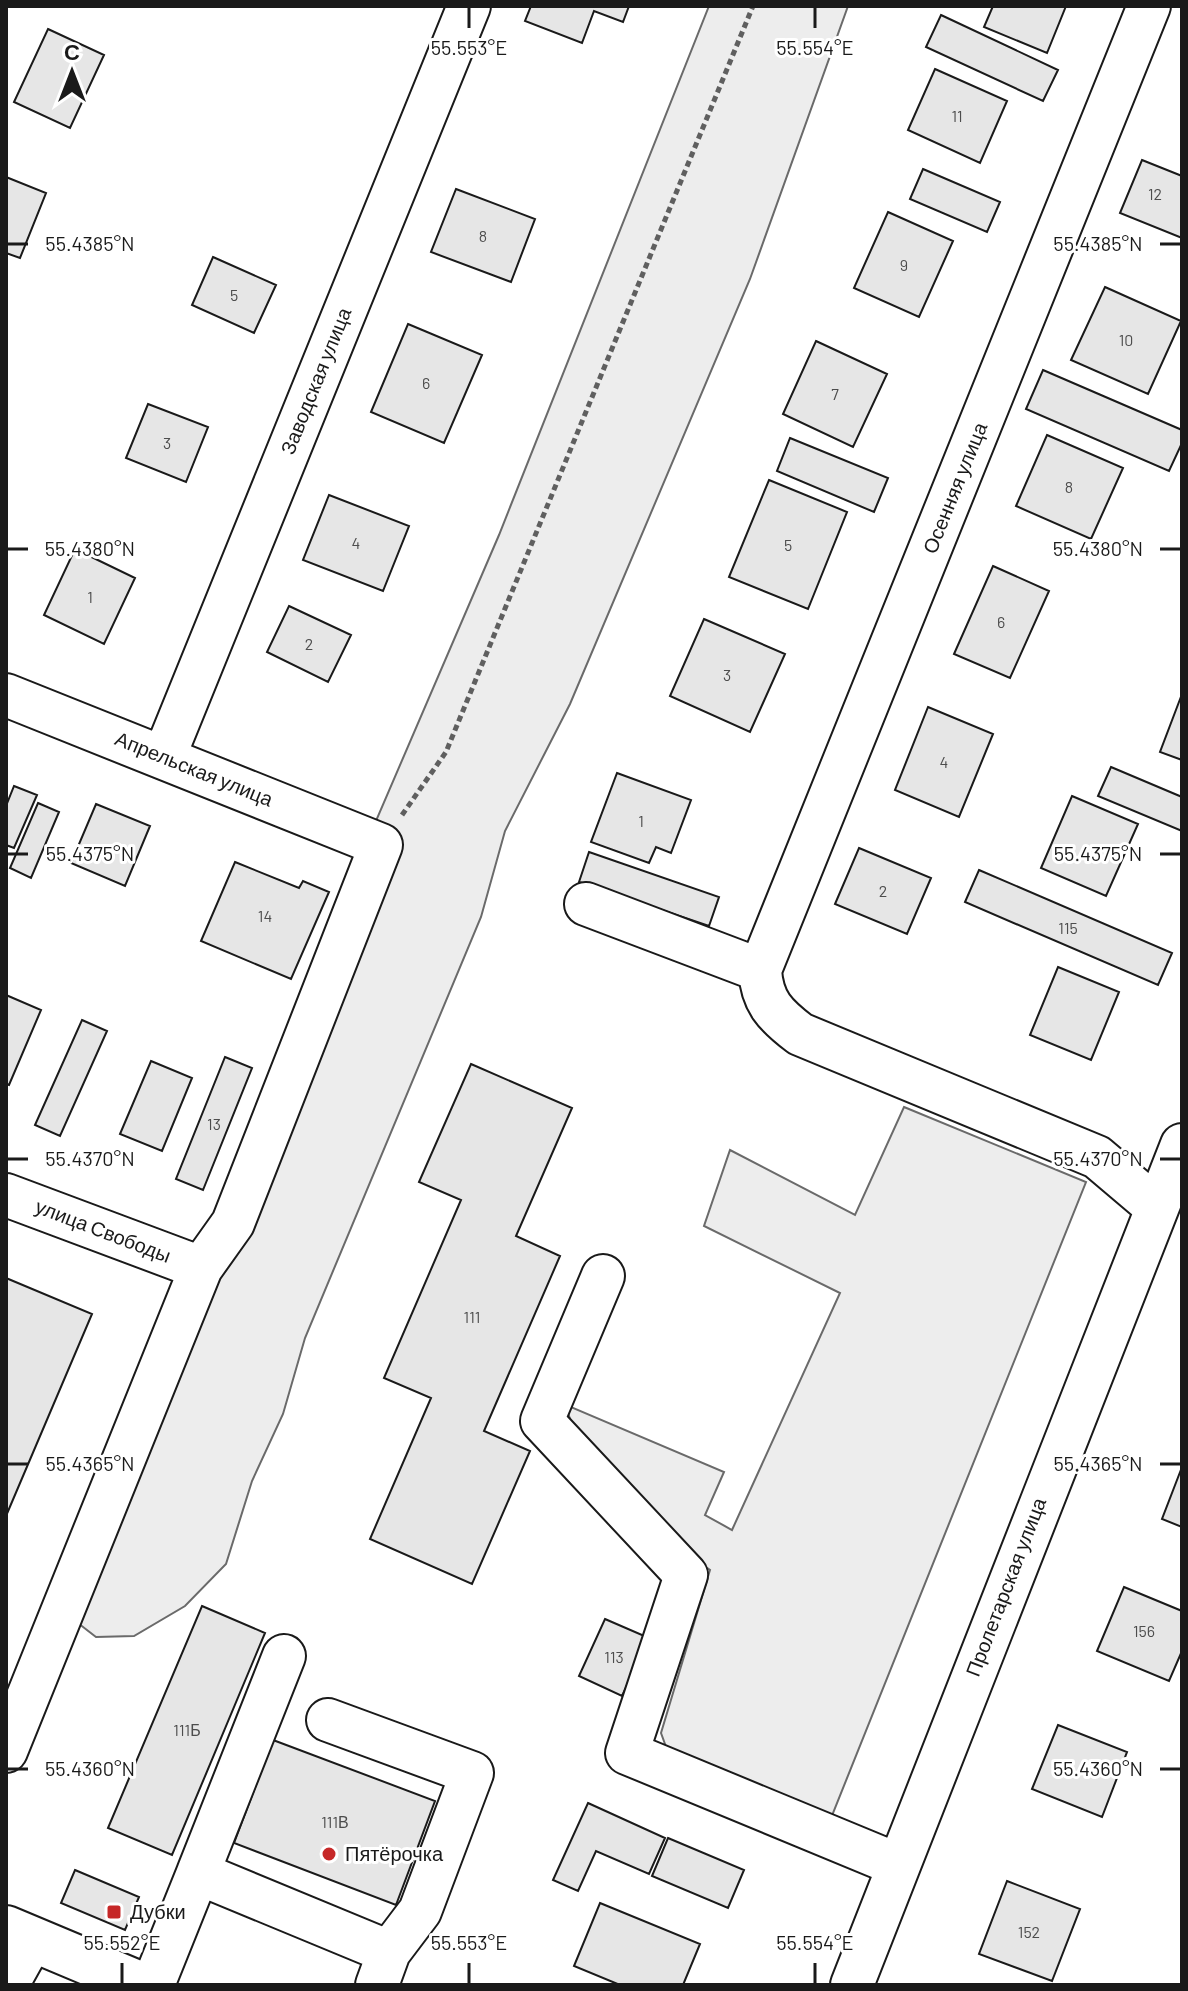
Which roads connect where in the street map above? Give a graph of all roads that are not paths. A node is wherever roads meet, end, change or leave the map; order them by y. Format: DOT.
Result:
graph roads {
  1 [pos="469,6"];
  2 [pos="1149,6"];
  3 [pos="6,695"];
  4 [pos="164,757"];
  5 [pos="586,904"];
  6 [pos="760,970"];
  7 [pos="1182,1145"];
  8 [pos="7,1197"];
  9 [pos="1156,1207"];
  10 [pos="201,1268"];
  11 [pos="603,1276"];
  12 [pos="284,1656"];
  13 [pos="328,1720"];
  14 [pos="6,1751"];
  15 [pos="898,1865"];
  16 [pos="198,1873"];
  17 [pos="19,1934"];
  18 [pos="383,1968"];
  19 [pos="7,1985"];
  20 [pos="142,1985"];
  21 [pos="153,1985"];
  22 [pos="852,1985"];
  1 -- 4 [label="street, Заводская улица"];
  2 -- 6 [label="street, Осенняя улица"];
  3 -- 4 [label="street, Апрельская улица"];
  4 -- 10 [label="street, Апрельская улица"];
  5 -- 6 [label="street"];
  6 -- 9 [label="street"];
  7 -- 9 [label="street, Пролетарская улица"];
  8 -- 10 [label="street, улица Свободы"];
  9 -- 15 [label="street, Пролетарская улица"];
  10 -- 14 [label="street"];
  11 -- 15 [label="street"];
  12 -- 16 [label="street"];
  13 -- 18 [label="street"];
  15 -- 22 [label="street, Пролетарская улица"];
  16 -- 18 [label="street"];
  16 -- 21 [label="street"];
  17 -- 19 [label="street"];
  17 -- 20 [label="main road"];
}
